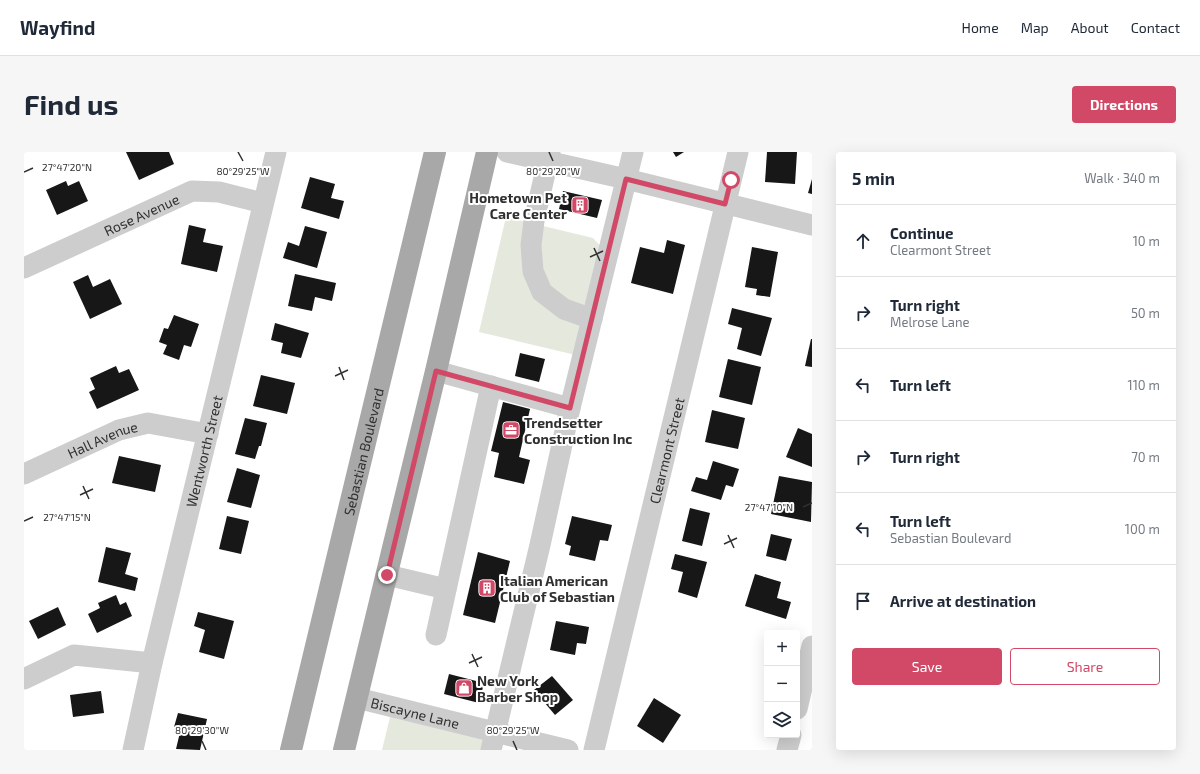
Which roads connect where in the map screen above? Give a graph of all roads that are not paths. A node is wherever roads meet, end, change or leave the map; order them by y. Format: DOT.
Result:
graph roads {
  1 [pos="276,152"];
  2 [pos="435,152"];
  3 [pos="487,152"];
  4 [pos="507,152"];
  5 [pos="633,152"];
  6 [pos="738,152"];
  7 [pos="549,157"];
  8 [pos="626,179"];
  9 [pos="263,203"];
  10 [pos="725,204"];
  11 [pos="812,225"];
  12 [pos="24,268"];
  13 [pos="592,319"];
  14 [pos="436,371"];
  15 [pos="491,386"];
  16 [pos="570,408"];
  17 [pos="208,434"];
  18 [pos="24,474"];
  19 [pos="387,575"];
  20 [pos="446,589"];
  21 [pos="436,635"];
  22 [pos="812,646"];
  23 [pos="152,663"];
  24 [pos="24,679"];
  25 [pos="357,698"];
  26 [pos="799,702"];
  27 [pos="790,738"];
  28 [pos="493,742"];
  29 [pos="133,750"];
  30 [pos="291,750"];
  31 [pos="344,750"];
  32 [pos="568,750"];
  33 [pos="594,750"];
  34 [pos="787,750"];
  1 -- 9 [label="street, Wentworth Street"];
  2 -- 30 [label="main road, Sebastian Boulevard"];
  3 -- 14 [label="main road"];
  4 -- 7 [label="street"];
  5 -- 8 [label="street"];
  6 -- 10 [label="street, Clearmont Street"];
  7 -- 8 [label="street"];
  7 -- 13 [label="street"];
  8 -- 10 [label="street"];
  8 -- 13 [label="street"];
  9 -- 12 [label="street, Rose Avenue"];
  9 -- 17 [label="street, Wentworth Street"];
  10 -- 11 [label="street"];
  10 -- 33 [label="street, Clearmont Street"];
  13 -- 16 [label="street"];
  14 -- 15 [label="street"];
  14 -- 19 [label="main road"];
  15 -- 16 [label="street"];
  15 -- 20 [label="street"];
  16 -- 28 [label="street"];
  17 -- 18 [label="street, Hall Avenue"];
  17 -- 23 [label="street, Wentworth Street"];
  19 -- 20 [label="street"];
  19 -- 25 [label="main road"];
  20 -- 21 [label="street"];
  22 -- 26 [label="street"];
  23 -- 24 [label="street"];
  23 -- 29 [label="street, Wentworth Street"];
  25 -- 28 [label="street, Biscayne Lane"];
  25 -- 31 [label="main road"];
  27 -- 34 [label="street"];
  28 -- 32 [label="street, Biscayne Lane"];
}
